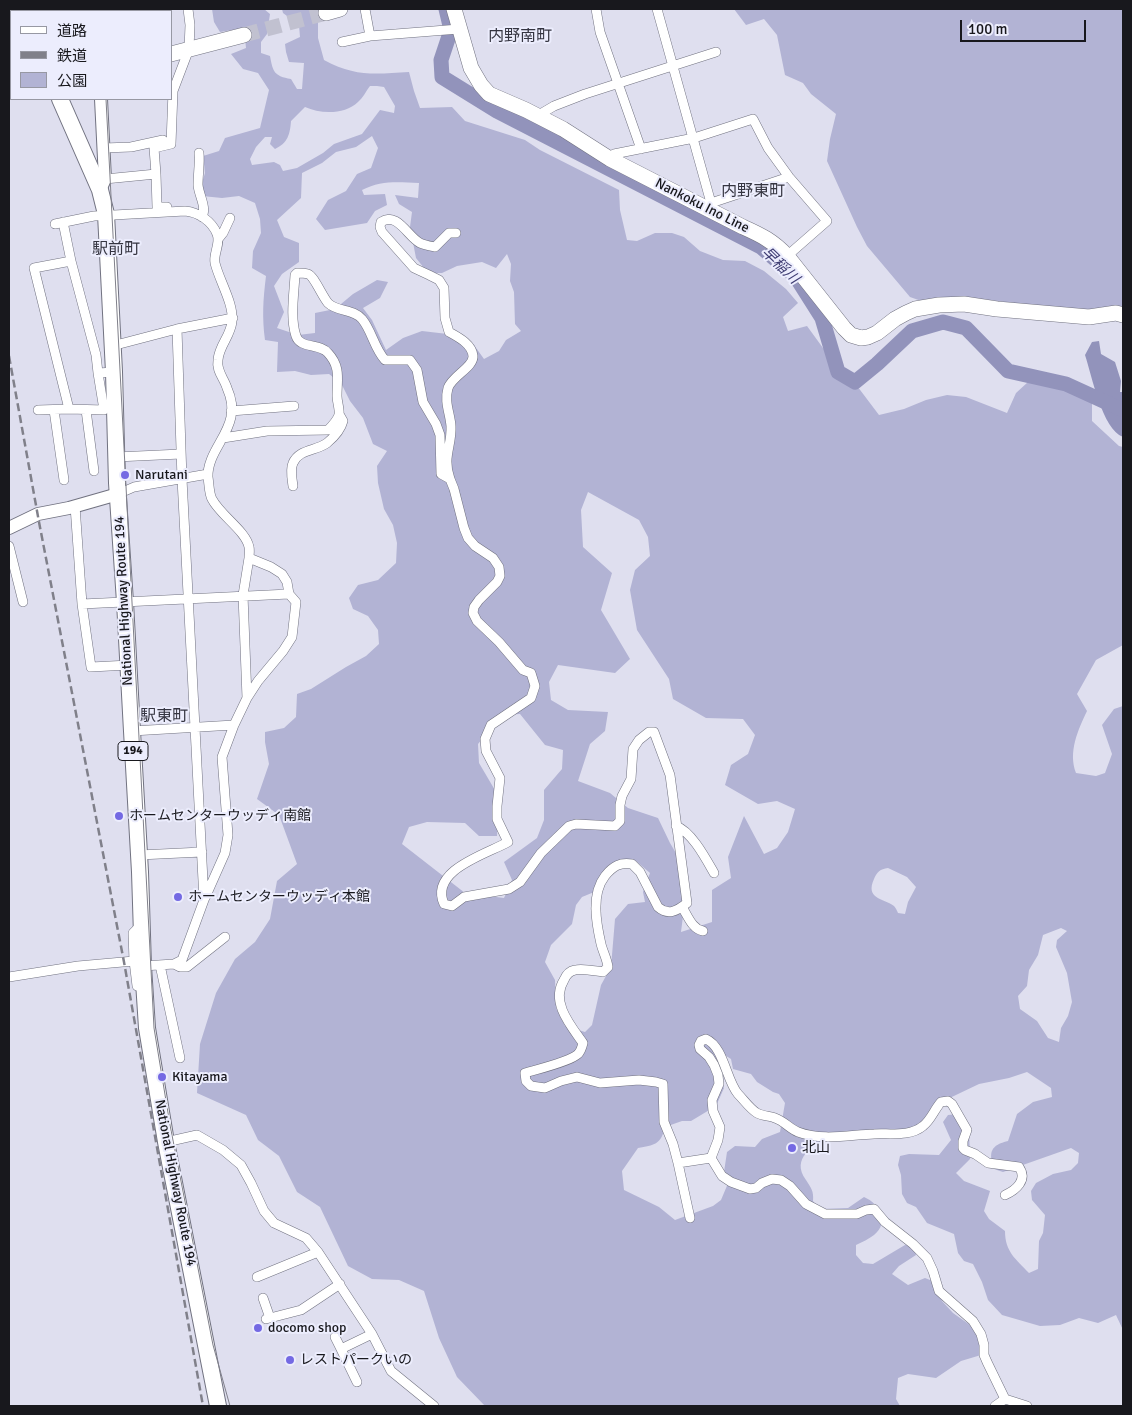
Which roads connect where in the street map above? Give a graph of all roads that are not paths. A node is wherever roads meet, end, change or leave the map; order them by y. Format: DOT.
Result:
graph roads {
  1 [pos="188,9"];
  2 [pos="365,9"];
  3 [pos="454,9"];
  4 [pos="596,9"];
  5 [pos="657,9"];
  6 [pos="459,29"];
  7 [pos="244,35"];
  8 [pos="370,36"];
  9 [pos="342,42"];
  10 [pos="189,49"];
  11 [pos="716,52"];
  12 [pos="172,54"];
  13 [pos="673,66"];
  14 [pos="618,84"];
  15 [pos="61,100"];
  16 [pos="101,100"];
  17 [pos="537,116"];
  18 [pos="694,138"];
  19 [pos="171,140"];
  20 [pos="104,148"];
  21 [pos="641,149"];
  22 [pos="199,153"];
  23 [pos="610,159"];
  24 [pos="156,174"];
  25 [pos="789,177"];
  26 [pos="103,184"];
  27 [pos="710,206"];
  28 [pos="184,211"];
  29 [pos="106,214"];
  30 [pos="202,217"];
  31 [pos="230,218"];
  32 [pos="456,233"];
  33 [pos="219,238"];
  34 [pos="787,256"];
  35 [pos="71,261"];
  36 [pos="1123,315"];
  37 [pos="233,318"];
  38 [pos="177,329"];
  39 [pos="236,340"];
  40 [pos="112,346"];
  41 [pos="217,360"];
  42 [pos="106,372"];
  43 [pos="294,406"];
  44 [pos="69,409"];
  45 [pos="38,410"];
  46 [pos="54,410"];
  47 [pos="86,410"];
  48 [pos="231,412"];
  49 [pos="339,414"];
  50 [pos="223,438"];
  51 [pos="181,454"];
  52 [pos="116,458"];
  53 [pos="94,471"];
  54 [pos="208,474"];
  55 [pos="182,479"];
  56 [pos="64,480"];
  57 [pos="450,480"];
  58 [pos="293,486"];
  59 [pos="118,494"];
  60 [pos="72,507"];
  61 [pos="9,529"];
  62 [pos="9,546"];
  63 [pos="249,558"];
  64 [pos="289,594"];
  65 [pos="243,596"];
  66 [pos="190,599"];
  67 [pos="23,602"];
  68 [pos="125,602"];
  69 [pos="82,604"];
  70 [pos="128,665"];
  71 [pos="247,698"];
  72 [pos="234,725"];
  73 [pos="196,727"];
  74 [pos="132,731"];
  75 [pos="676,826"];
  76 [pos="202,852"];
  77 [pos="139,855"];
  78 [pos="714,873"];
  79 [pos="204,900"];
  80 [pos="682,907"];
  81 [pos="703,931"];
  82 [pos="225,937"];
  83 [pos="146,964"];
  84 [pos="174,964"];
  85 [pos="9,977"];
  86 [pos="180,1058"];
  87 [pos="166,1142"];
  88 [pos="711,1158"];
  89 [pos="678,1163"];
  90 [pos="1005,1195"];
  91 [pos="690,1218"];
  92 [pos="318,1252"];
  93 [pos="257,1277"];
  94 [pos="340,1284"];
  95 [pos="263,1298"];
  96 [pos="372,1334"];
  97 [pos="335,1337"];
  98 [pos="341,1349"];
  99 [pos="357,1382"];
  100 [pos="1005,1399"];
  101 [pos="218,1406"];
  102 [pos="434,1406"];
  103 [pos="995,1406"];
  104 [pos="1027,1406"];
  1 -- 10 [label="street"];
  2 -- 8 [label="street"];
  3 -- 6 [label="main road, Nankoku Ino Line"];
  4 -- 14 [label="street"];
  5 -- 13 [label="street"];
  6 -- 8 [label="street"];
  6 -- 17 [label="main road, Nankoku Ino Line"];
  7 -- 10 [label="main road"];
  8 -- 9 [label="street"];
  10 -- 12 [label="main road"];
  10 -- 19 [label="street"];
  11 -- 13 [label="street"];
  13 -- 14 [label="street"];
  13 -- 18 [label="street"];
  14 -- 17 [label="street"];
  14 -- 21 [label="street"];
  15 -- 26 [label="highway, National Highway Route 194 / 194"];
  16 -- 20 [label="street"];
  17 -- 23 [label="main road, Nankoku Ino Line"];
  18 -- 21 [label="street"];
  18 -- 25 [label="street"];
  18 -- 27 [label="street"];
  19 -- 20 [label="street"];
  19 -- 24 [label="street"];
  20 -- 26 [label="street"];
  21 -- 23 [label="street"];
  22 -- 30 [label="street"];
  23 -- 27 [label="main road, Nankoku Ino Line"];
  24 -- 26 [label="street"];
  24 -- 28 [label="street"];
  25 -- 27 [label="street"];
  25 -- 34 [label="street"];
  26 -- 29 [label="highway, National Highway Route 194 / 194"];
  27 -- 34 [label="main road, Nankoku Ino Line"];
  28 -- 29 [label="street"];
  28 -- 30 [label="street"];
  29 -- 35 [label="street"];
  29 -- 40 [label="highway, National Highway Route 194 / 194"];
  30 -- 33 [label="street"];
  31 -- 33 [label="street"];
  32 -- 57 [label="street"];
  33 -- 37 [label="street"];
  34 -- 36 [label="main road, Nankoku Ino Line"];
  35 -- 42 [label="street"];
  35 -- 44 [label="street"];
  37 -- 38 [label="street"];
  37 -- 41 [label="street"];
  38 -- 40 [label="street"];
  38 -- 51 [label="street"];
  39 -- 41 [label="street"];
  40 -- 42 [label="highway, National Highway Route 194 / 194"];
  41 -- 48 [label="street"];
  42 -- 47 [label="street"];
  42 -- 52 [label="highway, National Highway Route 194 / 194"];
  43 -- 48 [label="street"];
  44 -- 46 [label="street"];
  44 -- 47 [label="street"];
  45 -- 46 [label="street"];
  46 -- 56 [label="street"];
  47 -- 53 [label="street"];
  48 -- 50 [label="street"];
  49 -- 50 [label="street"];
  49 -- 57 [label="street"];
  49 -- 58 [label="street"];
  50 -- 54 [label="street"];
  51 -- 52 [label="street"];
  51 -- 55 [label="street"];
  52 -- 59 [label="highway, National Highway Route 194 / 194"];
  54 -- 55 [label="street"];
  54 -- 63 [label="street"];
  55 -- 59 [label="street"];
  55 -- 66 [label="street"];
  57 -- 75 [label="street"];
  59 -- 60 [label="street"];
  59 -- 68 [label="highway, National Highway Route 194 / 194"];
  60 -- 61 [label="street"];
  60 -- 69 [label="street"];
  62 -- 67 [label="street"];
  63 -- 64 [label="street"];
  63 -- 65 [label="street"];
  64 -- 65 [label="street"];
  64 -- 71 [label="street"];
  65 -- 66 [label="street"];
  65 -- 71 [label="street"];
  66 -- 68 [label="street"];
  66 -- 73 [label="street"];
  68 -- 69 [label="street"];
  68 -- 70 [label="highway, National Highway Route 194 / 194"];
  69 -- 70 [label="street"];
  70 -- 74 [label="highway, National Highway Route 194 / 194"];
  71 -- 72 [label="street"];
  72 -- 73 [label="street"];
  72 -- 79 [label="street"];
  73 -- 74 [label="street"];
  73 -- 76 [label="street"];
  74 -- 77 [label="highway, National Highway Route 194 / 194"];
  75 -- 78 [label="street"];
  75 -- 80 [label="street"];
  76 -- 77 [label="street"];
  76 -- 79 [label="street"];
  77 -- 83 [label="highway, National Highway Route 194 / 194"];
  79 -- 84 [label="street"];
  80 -- 81 [label="street"];
  80 -- 89 [label="street"];
  82 -- 84 [label="street"];
  83 -- 84 [label="street"];
  83 -- 85 [label="street"];
  83 -- 86 [label="street"];
  83 -- 87 [label="highway, National Highway Route 194 / 194"];
  87 -- 92 [label="street"];
  87 -- 101 [label="highway, National Highway Route 194 / 194"];
  88 -- 89 [label="street"];
  88 -- 90 [label="street"];
  88 -- 100 [label="street"];
  89 -- 91 [label="street"];
  92 -- 93 [label="street"];
  92 -- 94 [label="street"];
  94 -- 95 [label="street"];
  94 -- 96 [label="street"];
  96 -- 98 [label="street"];
  96 -- 102 [label="street"];
  97 -- 98 [label="street"];
  98 -- 99 [label="street"];
  100 -- 103 [label="street"];
  100 -- 104 [label="street"];
}
